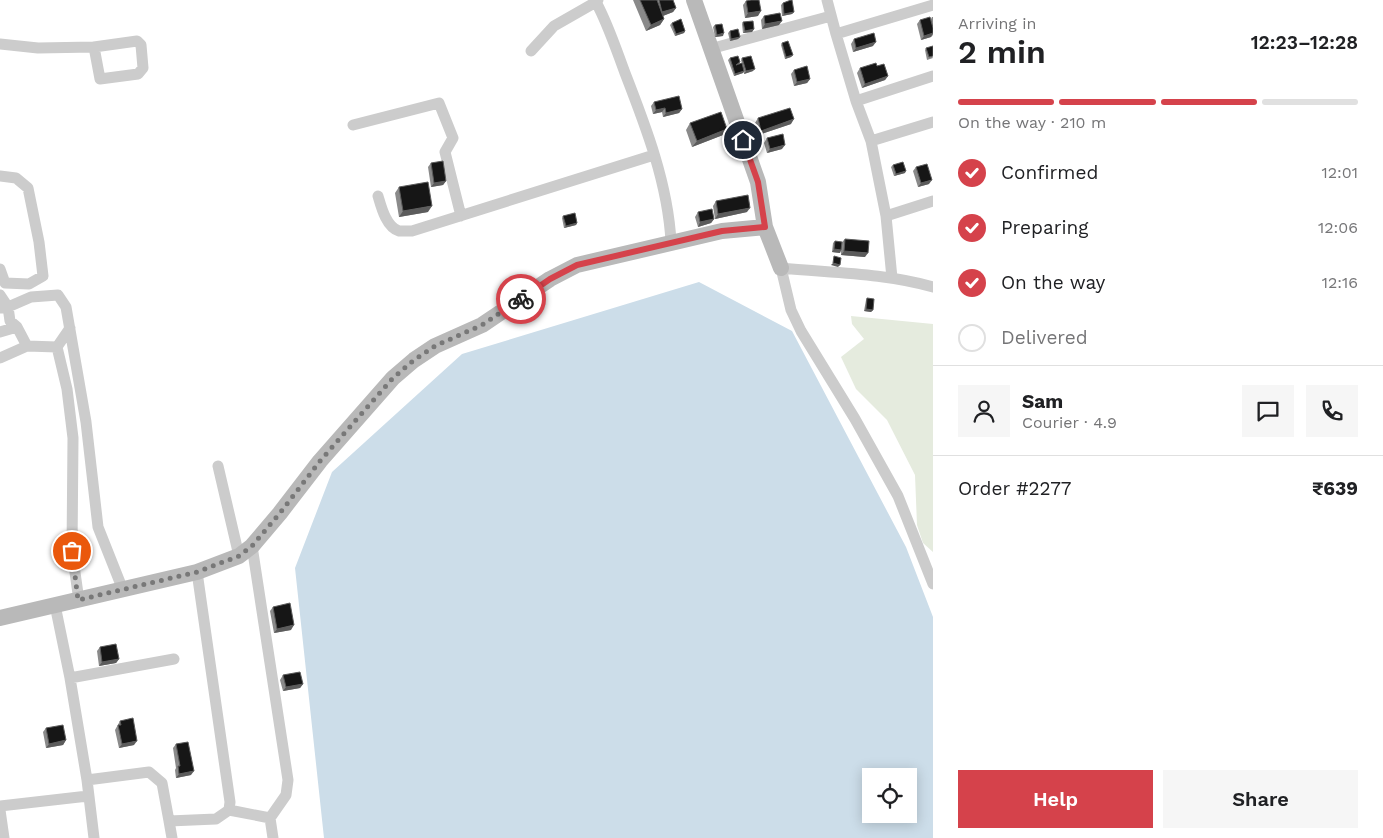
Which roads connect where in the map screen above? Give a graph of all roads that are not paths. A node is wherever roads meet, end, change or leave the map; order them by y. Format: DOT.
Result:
graph roads {
  1 [pos="694,0"];
  2 [pos="827,0"];
  3 [pos="597,1"];
  4 [pos="933,5"];
  5 [pos="831,16"];
  6 [pos="836,34"];
  7 [pos="0,44"];
  8 [pos="94,47"];
  9 [pos="710,49"];
  10 [pos="531,51"];
  11 [pos="933,76"];
  12 [pos="856,101"];
  13 [pos="933,122"];
  14 [pos="353,125"];
  15 [pos="871,141"];
  16 [pos="654,155"];
  17 [pos="0,176"];
  18 [pos="378,196"];
  19 [pos="933,201"];
  20 [pos="461,216"];
  21 [pos="886,216"];
  22 [pos="765,227"];
  23 [pos="671,242"];
  24 [pos="781,268"];
  25 [pos="0,269"];
  26 [pos="892,278"];
  27 [pos="933,287"];
  28 [pos="0,295"];
  29 [pos="4,307"];
  30 [pos="16,327"];
  31 [pos="70,328"];
  32 [pos="0,332"];
  33 [pos="27,346"];
  34 [pos="58,347"];
  35 [pos="0,358"];
  36 [pos="218,466"];
  37 [pos="245,551"];
  38 [pos="197,572"];
  39 [pos="933,584"];
  40 [pos="123,590"];
  41 [pos="78,600"];
  42 [pos="55,605"];
  43 [pos="0,618"];
  44 [pos="174,659"];
  45 [pos="70,678"];
  46 [pos="87,780"];
  47 [pos="88,796"];
  48 [pos="0,806"];
  49 [pos="0,810"];
  50 [pos="229,810"];
  51 [pos="270,818"];
  52 [pos="170,821"];
  53 [pos="4,838"];
  54 [pos="94,838"];
  55 [pos="172,838"];
  56 [pos="272,838"];
  1 -- 9 [label="street"];
  2 -- 5 [label="street"];
  3 -- 10 [label="street"];
  3 -- 16 [label="street"];
  4 -- 6 [label="street"];
  5 -- 6 [label="street"];
  5 -- 9 [label="street"];
  6 -- 12 [label="street"];
  7 -- 8 [label="street"];
  8 -- 8 [label="street"];
  9 -- 22 [label="street"];
  11 -- 12 [label="street"];
  12 -- 15 [label="street"];
  13 -- 15 [label="street"];
  14 -- 20 [label="street"];
  15 -- 21 [label="street"];
  16 -- 20 [label="street"];
  16 -- 23 [label="street"];
  17 -- 25 [label="street"];
  18 -- 20 [label="street"];
  19 -- 21 [label="street"];
  21 -- 26 [label="street"];
  22 -- 23 [label="street"];
  22 -- 24 [label="street"];
  23 -- 37 [label="street"];
  24 -- 26 [label="street"];
  24 -- 39 [label="street"];
  26 -- 27 [label="street"];
  28 -- 29 [label="street"];
  29 -- 30 [label="street"];
  29 -- 31 [label="street"];
  30 -- 32 [label="street"];
  30 -- 33 [label="street"];
  31 -- 34 [label="street"];
  31 -- 40 [label="street"];
  33 -- 34 [label="street"];
  33 -- 35 [label="street"];
  34 -- 41 [label="street"];
  36 -- 37 [label="street"];
  37 -- 38 [label="street"];
  37 -- 51 [label="street"];
  38 -- 40 [label="street"];
  38 -- 50 [label="street"];
  40 -- 41 [label="street"];
  41 -- 42 [label="street"];
  42 -- 43 [label="street"];
  42 -- 45 [label="street"];
  44 -- 45 [label="street"];
  45 -- 46 [label="street"];
  46 -- 47 [label="street"];
  46 -- 52 [label="street"];
  47 -- 48 [label="street"];
  47 -- 54 [label="street"];
  49 -- 53 [label="street"];
  50 -- 51 [label="street"];
  50 -- 52 [label="street"];
  51 -- 56 [label="street"];
  52 -- 55 [label="street"];
}
